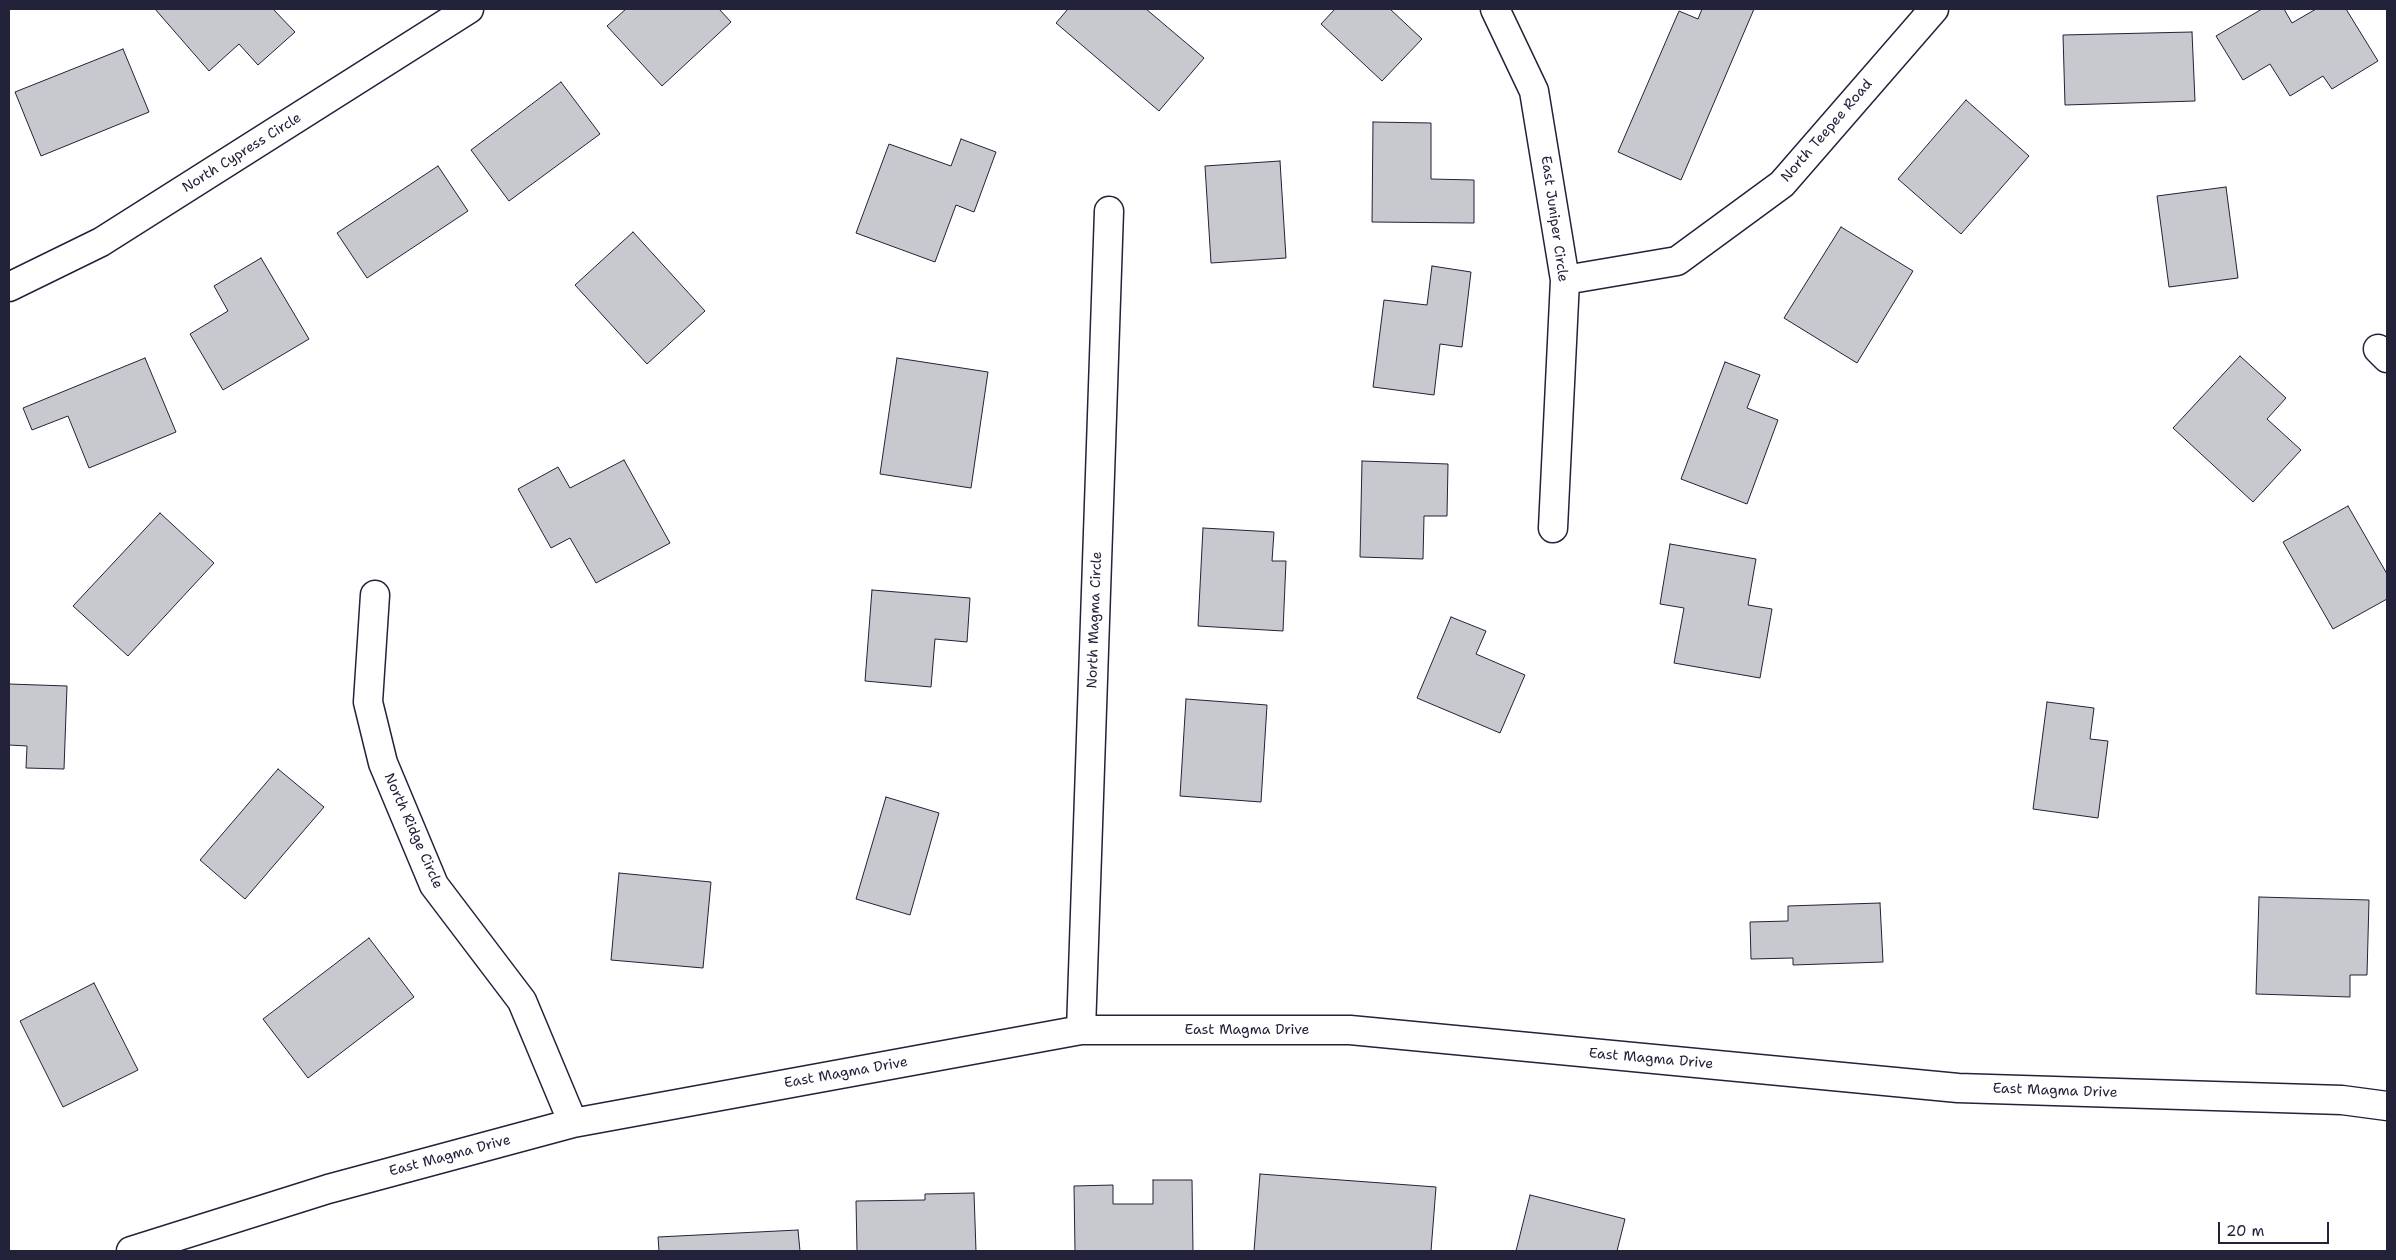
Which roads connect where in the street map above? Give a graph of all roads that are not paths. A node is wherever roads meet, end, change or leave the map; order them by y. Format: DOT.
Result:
graph roads {
  1 [pos="469,9"];
  2 [pos="1495,9"];
  3 [pos="1934,9"];
  4 [pos="1110,211"];
  5 [pos="1565,280"];
  6 [pos="9,288"];
  7 [pos="1553,528"];
  8 [pos="375,595"];
  9 [pos="1081,1030"];
  10 [pos="2387,1106"];
  11 [pos="573,1122"];
  12 [pos="131,1251"];
  1 -- 6 [label="street, North Cypress Circle"];
  2 -- 5 [label="street, East Juniper Circle"];
  3 -- 5 [label="street, North Teepee Road"];
  4 -- 9 [label="street, North Magma Circle"];
  5 -- 7 [label="street, East Juniper Circle"];
  8 -- 11 [label="street, North Ridge Circle"];
  9 -- 10 [label="street, East Magma Drive"];
  9 -- 11 [label="street, East Magma Drive"];
  11 -- 12 [label="street, East Magma Drive"];
}
